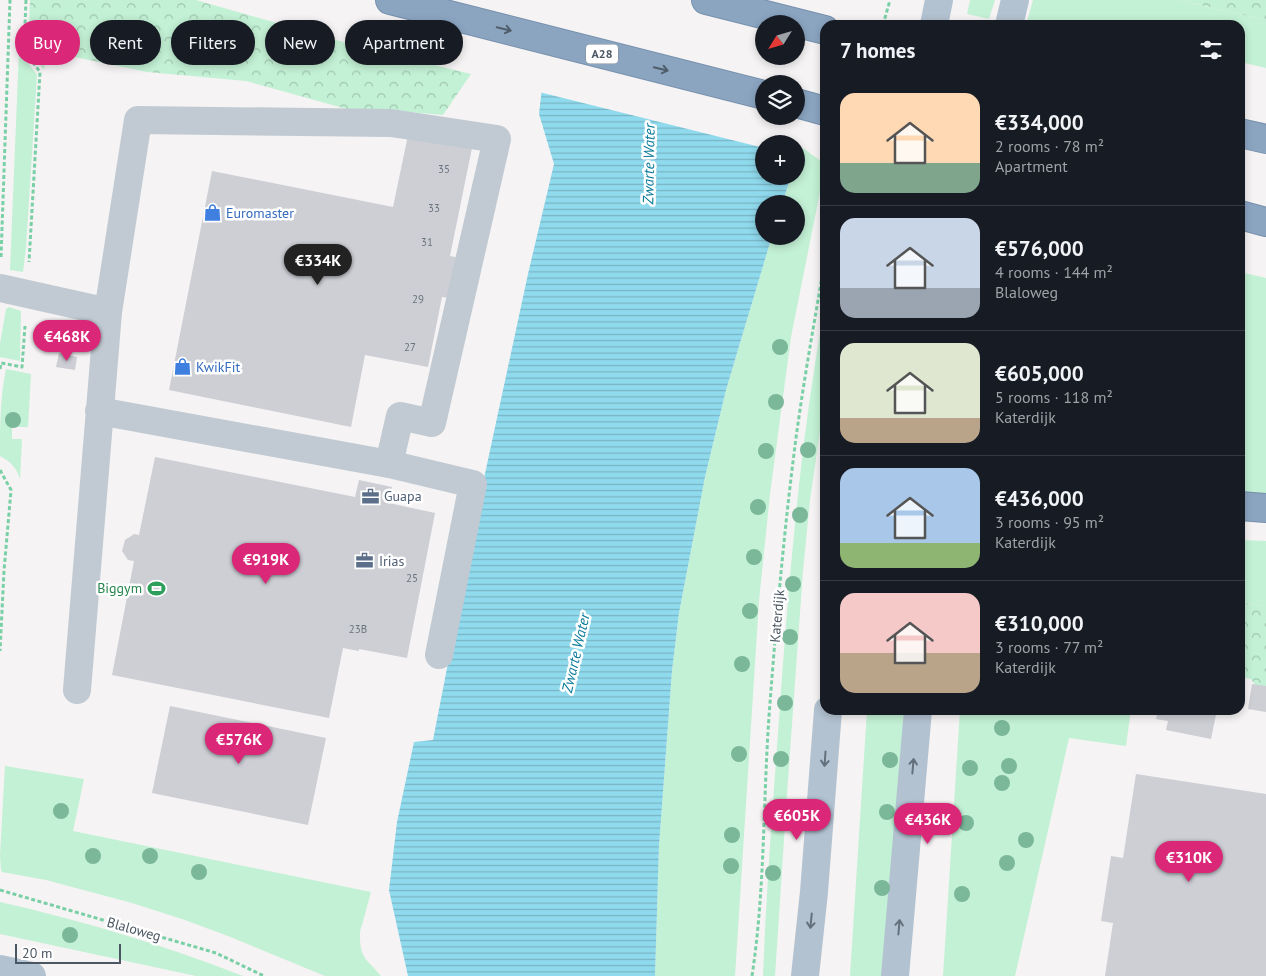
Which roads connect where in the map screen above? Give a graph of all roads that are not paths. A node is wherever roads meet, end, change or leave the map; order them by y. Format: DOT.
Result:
graph roads {
  1 [pos="390,0"];
  2 [pos="706,0"];
  3 [pos="939,0"];
  4 [pos="1015,0"];
  5 [pos="935,20"];
  6 [pos="1010,20"];
  7 [pos="820,29"];
  8 [pos="755,93"];
  9 [pos="805,106"];
  10 [pos="820,110"];
  11 [pos="1245,134"];
  12 [pos="1266,139"];
  13 [pos="1245,216"];
  14 [pos="1266,222"];
  15 [pos="0,288"];
  16 [pos="108,312"];
  17 [pos="100,411"];
  18 [pos="389,464"];
  19 [pos="1245,506"];
  20 [pos="1266,508"];
  21 [pos="439,655"];
  22 [pos="77,690"];
  23 [pos="828,715"];
  24 [pos="918,715"];
  25 [pos="0,969"];
  26 [pos="32,976"];
  27 [pos="805,976"];
  28 [pos="895,976"];
  1 -- 8 [label="highway, A28, one-way"];
  2 -- 7 [label="highway"];
  3 -- 5 [label="main road"];
  4 -- 6 [label="main road"];
  9 -- 10 [label="highway"];
  11 -- 12 [label="highway"];
  13 -- 14 [label="highway"];
  15 -- 16 [label="lane"];
  16 -- 17 [label="lane"];
  16 -- 18 [label="lane"];
  17 -- 18 [label="lane"];
  17 -- 22 [label="lane"];
  18 -- 21 [label="lane"];
  19 -- 20 [label="highway"];
  23 -- 27 [label="main road, one-way"];
  28 -- 24 [label="main road, one-way"];
  25 -- 26 [label="main road"];
}
